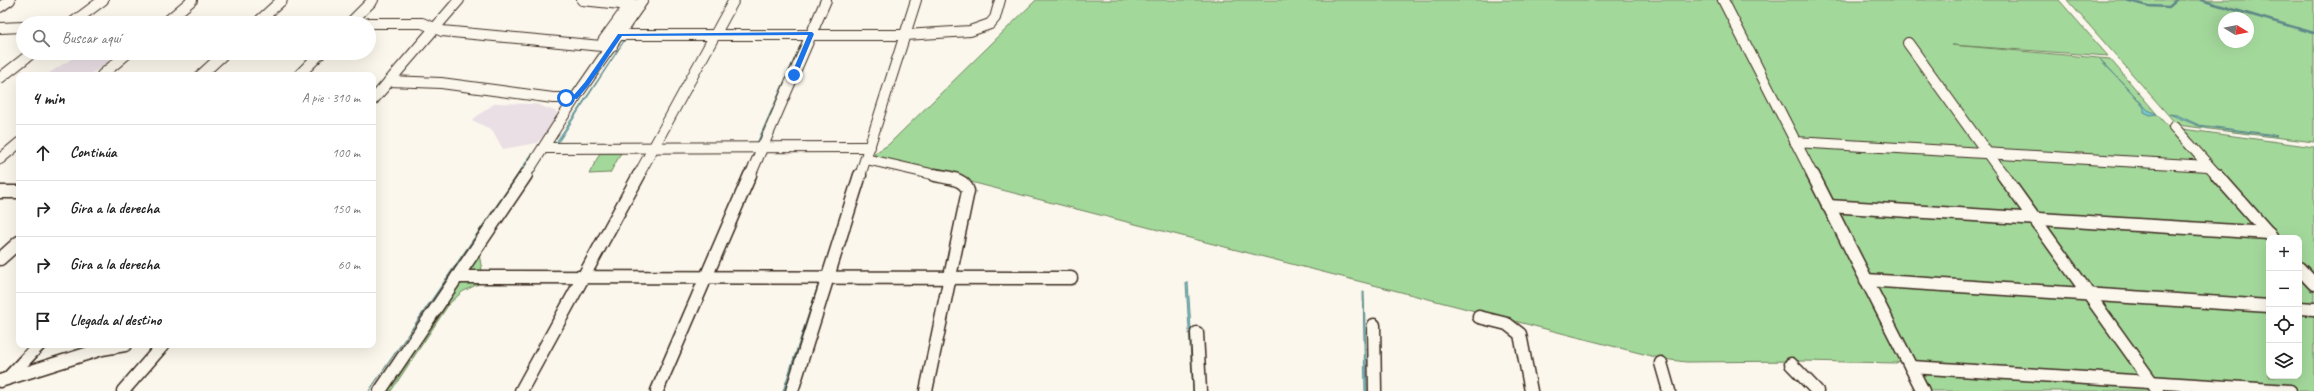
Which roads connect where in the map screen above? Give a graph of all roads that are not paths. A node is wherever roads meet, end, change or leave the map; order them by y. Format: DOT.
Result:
graph roads {
  1 [pos="10,0"];
  2 [pos="103,0"];
  3 [pos="192,0"];
  4 [pos="282,0"];
  5 [pos="373,0"];
  6 [pos="459,0"];
  7 [pos="582,0"];
  8 [pos="734,0"];
  9 [pos="826,0"];
  10 [pos="916,0"];
  11 [pos="1000,0"];
  12 [pos="1723,0"];
  13 [pos="636,3"];
  14 [pos="0,7"];
  15 [pos="81,16"];
  16 [pos="173,16"];
  17 [pos="265,16"];
  18 [pos="357,16"];
  19 [pos="376,24"];
  20 [pos="0,28"];
  21 [pos="16,28"];
  22 [pos="435,28"];
  23 [pos="715,34"];
  24 [pos="812,34"];
  25 [pos="620,35"];
  26 [pos="906,35"];
  27 [pos="601,43"];
  28 [pos="1908,43"];
  29 [pos="612,46"];
  30 [pos="23,60"];
  31 [pos="120,60"];
  32 [pos="217,60"];
  33 [pos="314,60"];
  34 [pos="106,72"];
  35 [pos="204,72"];
  36 [pos="302,72"];
  37 [pos="0,78"];
  38 [pos="389,81"];
  39 [pos="376,96"];
  40 [pos="575,98"];
  41 [pos="2174,127"];
  42 [pos="1795,142"];
  43 [pos="16,146"];
  44 [pos="870,147"];
  45 [pos="544,148"];
  46 [pos="655,148"];
  47 [pos="763,148"];
  48 [pos="1988,153"];
  49 [pos="0,159"];
  50 [pos="866,160"];
  51 [pos="2208,166"];
  52 [pos="0,192"];
  53 [pos="16,192"];
  54 [pos="1828,206"];
  55 [pos="2035,219"];
  56 [pos="2270,235"];
  57 [pos="2266,236"];
  58 [pos="16,245"];
  59 [pos="0,259"];
  60 [pos="2302,271"];
  61 [pos="457,278"];
  62 [pos="583,278"];
  63 [pos="706,278"];
  64 [pos="1071,278"];
  65 [pos="828,279"];
  66 [pos="949,279"];
  67 [pos="1866,280"];
  68 [pos="2314,284"];
  69 [pos="2089,294"];
  70 [pos="2266,306"];
  71 [pos="2302,308"];
  72 [pos="2314,309"];
  73 [pos="1479,317"];
  74 [pos="1374,325"];
  75 [pos="1198,333"];
  76 [pos="36,348"];
  77 [pos="108,348"];
  78 [pos="160,348"];
  79 [pos="1661,363"];
  80 [pos="1791,364"];
  81 [pos="1910,367"];
  82 [pos="2,382"];
  83 [pos="2155,387"];
  84 [pos="123,391"];
  85 [pos="380,391"];
  86 [pos="521,391"];
  87 [pos="657,391"];
  88 [pos="792,391"];
  89 [pos="926,391"];
  90 [pos="1200,391"];
  91 [pos="1376,391"];
  92 [pos="1531,391"];
  93 [pos="1669,391"];
  94 [pos="1818,391"];
  95 [pos="1923,391"];
  96 [pos="2290,391"];
  1 -- 14 [label="street"];
  2 -- 15 [label="street"];
  3 -- 16 [label="street"];
  4 -- 17 [label="street"];
  5 -- 18 [label="street"];
  6 -- 22 [label="street"];
  7 -- 13 [label="street"];
  8 -- 23 [label="street"];
  9 -- 24 [label="street"];
  10 -- 26 [label="street"];
  11 -- 26 [label="street"];
  12 -- 42 [label="street"];
  13 -- 25 [label="street"];
  13 -- 27 [label="street"];
  19 -- 22 [label="street"];
  20 -- 21 [label="street"];
  22 -- 27 [label="street"];
  22 -- 38 [label="street"];
  23 -- 24 [label="street"];
  23 -- 25 [label="street"];
  23 -- 46 [label="street"];
  24 -- 26 [label="street"];
  24 -- 47 [label="street"];
  25 -- 29 [label="street"];
  26 -- 44 [label="street"];
  27 -- 29 [label="street"];
  28 -- 48 [label="street"];
  29 -- 40 [label="street"];
  30 -- 37 [label="street"];
  31 -- 34 [label="street"];
  32 -- 35 [label="street"];
  33 -- 36 [label="street"];
  38 -- 39 [label="street"];
  38 -- 40 [label="street"];
  40 -- 45 [label="street"];
  41 -- 51 [label="street"];
  42 -- 48 [label="street"];
  42 -- 54 [label="street"];
  43 -- 49 [label="street"];
  44 -- 47 [label="street"];
  44 -- 50 [label="street"];
  45 -- 46 [label="street"];
  45 -- 61 [label="street"];
  46 -- 47 [label="street"];
  46 -- 62 [label="street"];
  47 -- 63 [label="street"];
  48 -- 51 [label="street"];
  48 -- 55 [label="street"];
  50 -- 65 [label="street"];
  50 -- 66 [label="street"];
  51 -- 56 [label="street"];
  52 -- 53 [label="street"];
  54 -- 55 [label="street"];
  54 -- 67 [label="street"];
  55 -- 57 [label="street"];
  55 -- 69 [label="street"];
  58 -- 59 [label="street"];
  60 -- 68 [label="street"];
  61 -- 62 [label="street"];
  61 -- 85 [label="street"];
  62 -- 63 [label="street"];
  62 -- 86 [label="street"];
  63 -- 65 [label="street"];
  63 -- 87 [label="street"];
  64 -- 66 [label="street"];
  65 -- 66 [label="street"];
  65 -- 88 [label="street"];
  66 -- 89 [label="street"];
  67 -- 69 [label="street"];
  67 -- 81 [label="street"];
  69 -- 70 [label="street"];
  69 -- 83 [label="street"];
  71 -- 72 [label="street"];
  73 -- 92 [label="street"];
  74 -- 91 [label="street"];
  75 -- 90 [label="street"];
  76 -- 82 [label="street"];
  77 -- 82 [label="street"];
  78 -- 84 [label="street"];
  79 -- 93 [label="street"];
  80 -- 94 [label="street"];
  81 -- 83 [label="street"];
  81 -- 95 [label="street"];
  83 -- 96 [label="street"];
}
